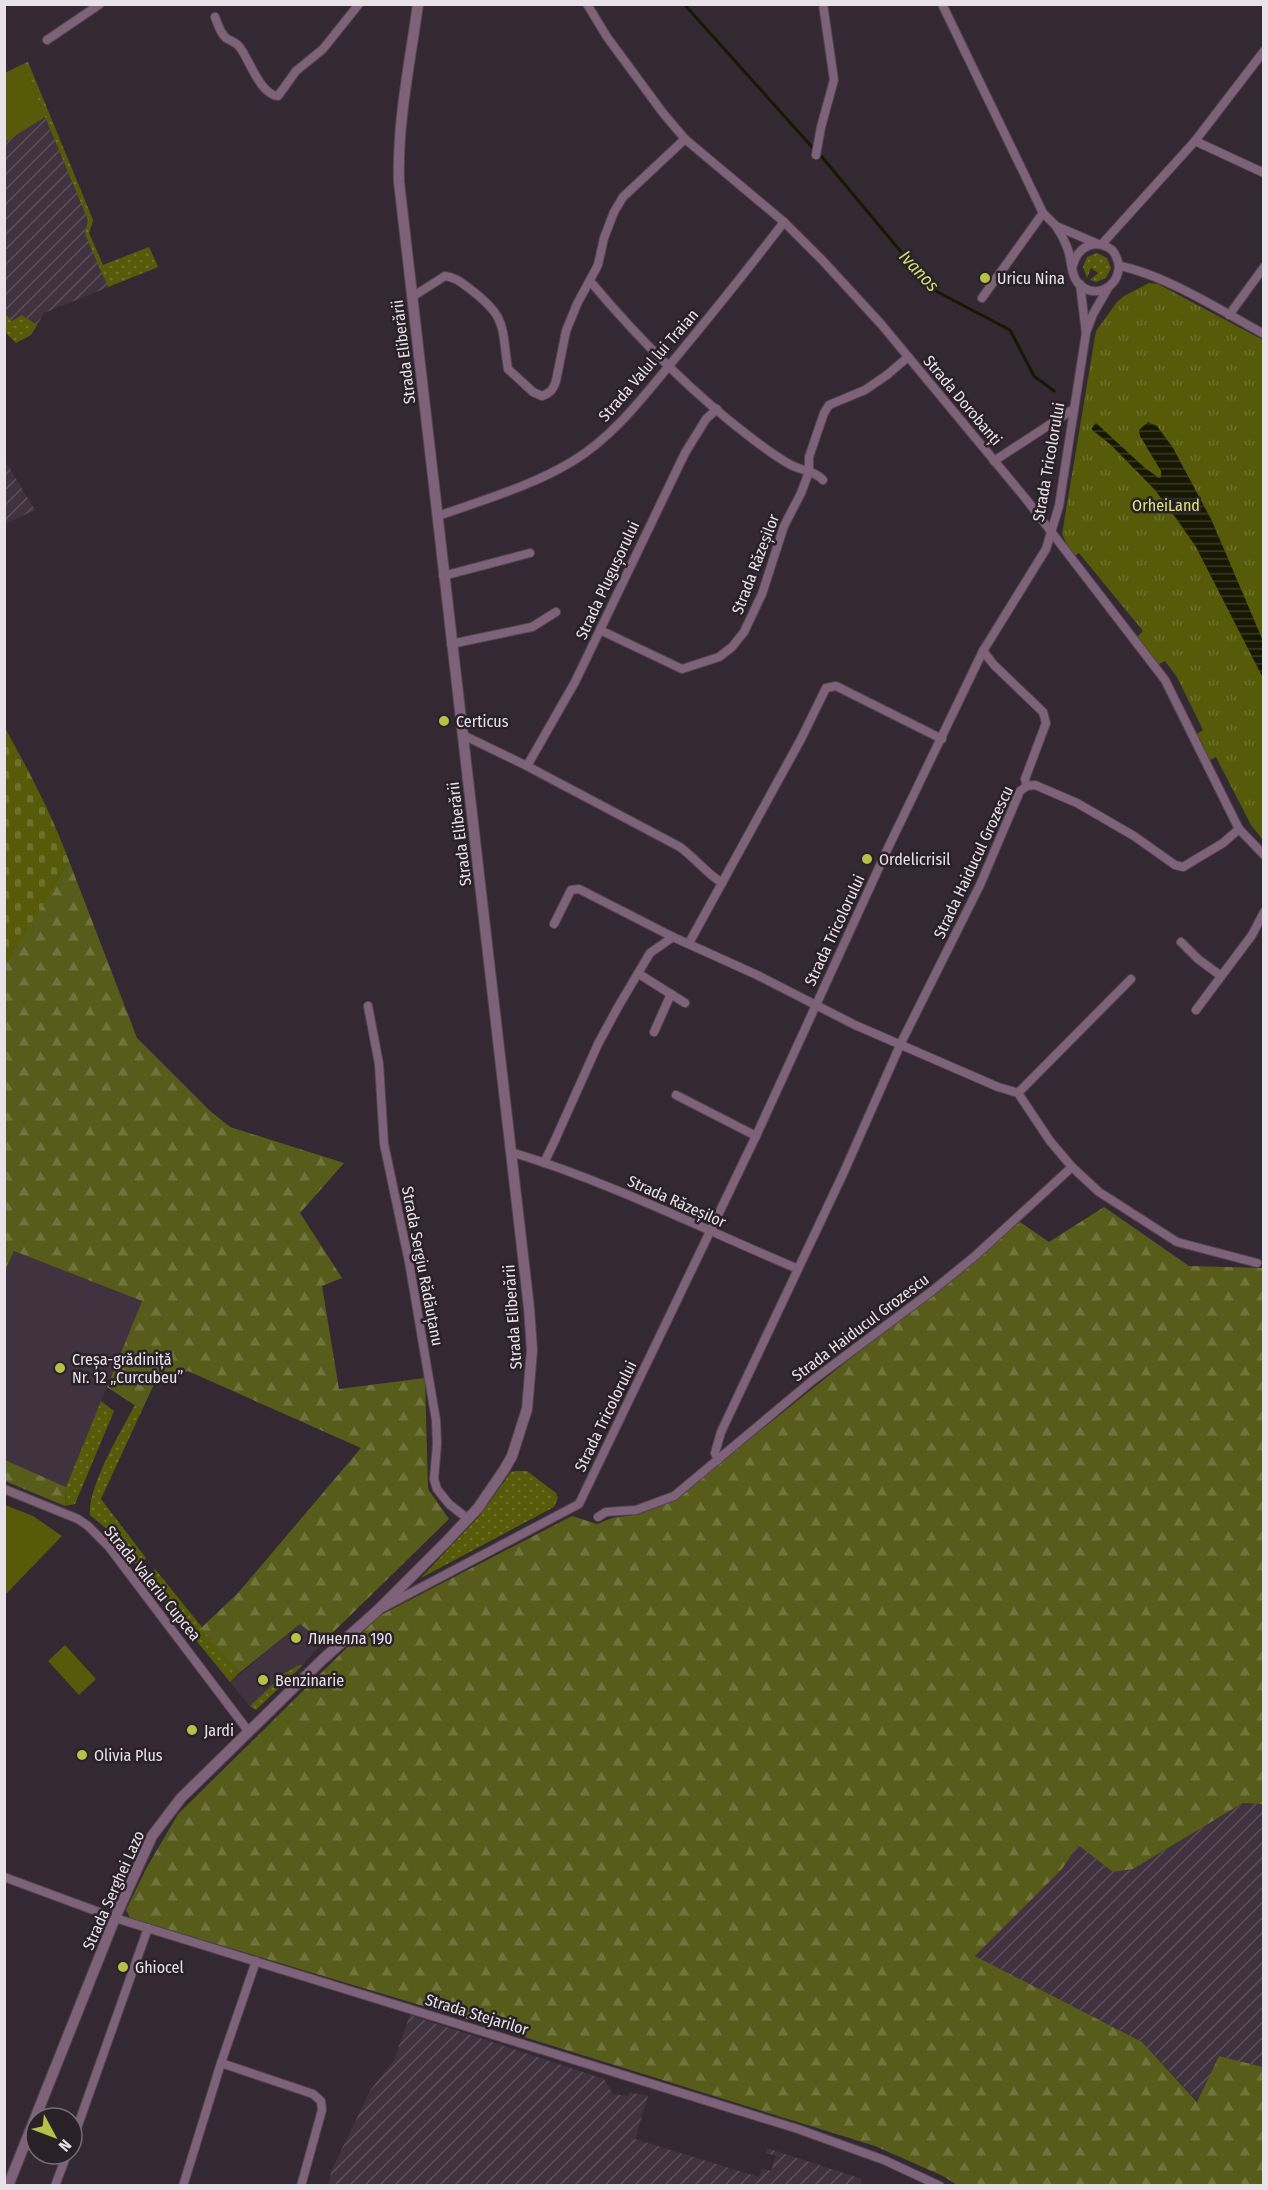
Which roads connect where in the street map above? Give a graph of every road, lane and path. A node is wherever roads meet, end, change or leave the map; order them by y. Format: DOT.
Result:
graph roads {
  1 [pos="100,4"];
  2 [pos="359,4"];
  3 [pos="418,4"];
  4 [pos="587,4"];
  5 [pos="823,4"];
  6 [pos="942,4"];
  7 [pos="215,17"];
  8 [pos="47,40"];
  9 [pos="1263,51"];
  10 [pos="685,139"];
  11 [pos="1195,141"];
  12 [pos="816,155"];
  13 [pos="1263,173"];
  14 [pos="1043,213"];
  15 [pos="784,222"];
  16 [pos="1056,225"];
  17 [pos="1100,244"];
  18 [pos="1073,265"];
  19 [pos="1120,266"];
  20 [pos="1263,267"];
  21 [pos="590,281"];
  22 [pos="1080,284"];
  23 [pos="1108,287"];
  24 [pos="412,297"];
  25 [pos="982,298"];
  26 [pos="1229,315"];
  27 [pos="1086,333"];
  28 [pos="1263,334"];
  29 [pos="908,357"];
  30 [pos="669,366"];
  31 [pos="717,409"];
  32 [pos="1072,410"];
  33 [pos="994,461"];
  34 [pos="808,472"];
  35 [pos="823,480"];
  36 [pos="438,516"];
  37 [pos="1052,533"];
  38 [pos="530,553"];
  39 [pos="443,576"];
  40 [pos="556,612"];
  41 [pos="600,630"];
  42 [pos="451,644"];
  43 [pos="983,651"];
  44 [pos="463,735"];
  45 [pos="942,739"];
  46 [pos="528,766"];
  47 [pos="1027,786"];
  48 [pos="1239,829"];
  49 [pos="1263,855"];
  50 [pos="722,883"];
  51 [pos="1263,912"];
  52 [pos="554,924"];
  53 [pos="673,937"];
  54 [pos="1181,942"];
  55 [pos="689,943"];
  56 [pos="639,974"];
  57 [pos="1221,976"];
  58 [pos="1131,979"];
  59 [pos="671,994"];
  60 [pos="685,1003"];
  61 [pos="816,1005"];
  62 [pos="368,1006"];
  63 [pos="1196,1010"];
  64 [pos="654,1032"];
  65 [pos="901,1043"];
  66 [pos="1018,1093"];
  67 [pos="676,1095"];
  68 [pos="756,1136"];
  69 [pos="511,1152"];
  70 [pos="544,1162"];
  71 [pos="1072,1167"];
  72 [pos="709,1231"];
  73 [pos="1257,1263"];
  74 [pos="798,1269"];
  75 [pos="717,1460"];
  76 [pos="4,1489"];
  77 [pos="598,1517"];
  78 [pos="468,1519"];
  79 [pos="378,1610"];
  80 [pos="249,1732"];
  81 [pos="4,1877"];
  82 [pos="115,1918"];
  83 [pos="148,1928"];
  84 [pos="256,1961"];
  85 [pos="221,2063"];
  86 [pos="84,2108"];
  87 [pos="63,2166"];
  88 [pos="9,2186"];
  89 [pos="55,2186"];
  90 [pos="183,2186"];
  91 [pos="301,2186"];
  92 [pos="940,2186"];
  1 -- 8 [label="street"];
  2 -- 7 [label="street"];
  3 -- 24 [label="street, Strada Eliberării"];
  4 -- 10 [label="street, Strada Dorobanți"];
  5 -- 12 [label="street"];
  6 -- 14 [label="street"];
  9 -- 11 [label="street"];
  10 -- 15 [label="street, Strada Dorobanți"];
  10 -- 21 [label="street"];
  11 -- 13 [label="street"];
  11 -- 17 [label="street"];
  14 -- 16 [label="street"];
  14 -- 25 [label="street"];
  15 -- 29 [label="street, Strada Dorobanți"];
  15 -- 30 [label="street, Strada Valul lui Traian"];
  16 -- 17 [label="street"];
  16 -- 18 [label="street"];
  17 -- 18 [label="street"];
  17 -- 19 [label="street"];
  18 -- 22 [label="street"];
  19 -- 23 [label="street"];
  19 -- 26 [label="street"];
  20 -- 26 [label="street"];
  21 -- 24 [label="street"];
  21 -- 30 [label="street"];
  22 -- 23 [label="street"];
  22 -- 27 [label="street, Strada Tricolorului"];
  23 -- 27 [label="street, Strada Tricolorului"];
  24 -- 36 [label="street, Strada Eliberării"];
  26 -- 28 [label="street"];
  27 -- 32 [label="street, Strada Tricolorului"];
  29 -- 33 [label="street, Strada Dorobanți"];
  29 -- 34 [label="street, Strada Răzeșilor"];
  30 -- 31 [label="street"];
  30 -- 36 [label="street, Strada Valul lui Traian"];
  31 -- 34 [label="street"];
  31 -- 41 [label="street, Strada Plugușorului"];
  32 -- 33 [label="street"];
  32 -- 37 [label="street, Strada Tricolorului"];
  33 -- 37 [label="street, Strada Dorobanți"];
  34 -- 35 [label="street"];
  34 -- 41 [label="street, Strada Răzeșilor"];
  36 -- 39 [label="street, Strada Eliberării"];
  37 -- 43 [label="street, Strada Tricolorului"];
  37 -- 48 [label="street, Strada Dorobanți"];
  38 -- 39 [label="street"];
  39 -- 42 [label="street, Strada Eliberării"];
  40 -- 42 [label="street"];
  41 -- 46 [label="street, Strada Plugușorului"];
  42 -- 44 [label="street, Strada Eliberării"];
  43 -- 45 [label="street, Strada Tricolorului"];
  43 -- 47 [label="street"];
  44 -- 46 [label="street"];
  44 -- 69 [label="street, Strada Eliberării"];
  45 -- 50 [label="street"];
  45 -- 61 [label="street, Strada Tricolorului"];
  46 -- 50 [label="street"];
  47 -- 48 [label="street, Strada Haiducul Grozescu"];
  47 -- 65 [label="street, Strada Haiducul Grozescu"];
  48 -- 49 [label="street, Strada Dorobanți"];
  50 -- 55 [label="street"];
  51 -- 57 [label="street"];
  52 -- 53 [label="street"];
  53 -- 55 [label="street"];
  53 -- 56 [label="street"];
  54 -- 57 [label="street"];
  55 -- 61 [label="street, Strada Tricolorului"];
  56 -- 59 [label="street"];
  56 -- 70 [label="street"];
  57 -- 63 [label="street"];
  58 -- 66 [label="street"];
  59 -- 60 [label="street"];
  59 -- 64 [label="street"];
  61 -- 65 [label="street"];
  61 -- 68 [label="street, Strada Tricolorului"];
  62 -- 78 [label="street, Strada Sergiu Rădăuțanu"];
  65 -- 66 [label="street"];
  65 -- 74 [label="street, Strada Haiducul Grozescu"];
  66 -- 71 [label="street"];
  67 -- 68 [label="street"];
  68 -- 72 [label="street, Strada Tricolorului"];
  69 -- 70 [label="street, Strada Răzeșilor"];
  69 -- 78 [label="street, Strada Eliberării"];
  70 -- 72 [label="street, Strada Răzeșilor"];
  71 -- 73 [label="street"];
  71 -- 75 [label="street, Strada Haiducul Grozescu"];
  72 -- 74 [label="street, Strada Răzeșilor"];
  72 -- 79 [label="street, Strada Tricolorului"];
  74 -- 75 [label="street, Strada Haiducul Grozescu"];
  75 -- 77 [label="street, Strada Haiducul Grozescu"];
  76 -- 80 [label="street, Strada Valeriu Cupcea"];
  78 -- 79 [label="street, Strada Eliberării"];
  79 -- 80 [label="street, Strada Serghei Lazo"];
  80 -- 82 [label="street, Strada Serghei Lazo"];
  81 -- 82 [label="street, Strada Stejarilor"];
  82 -- 83 [label="street, Strada Stejarilor"];
  82 -- 88 [label="street, Strada Serghei Lazo"];
  83 -- 84 [label="street, Strada Stejarilor"];
  83 -- 86 [label="street"];
  84 -- 85 [label="street"];
  84 -- 92 [label="street, Strada Stejarilor"];
  85 -- 90 [label="street"];
  85 -- 91 [label="street"];
  87 -- 89 [label="street"];
}
